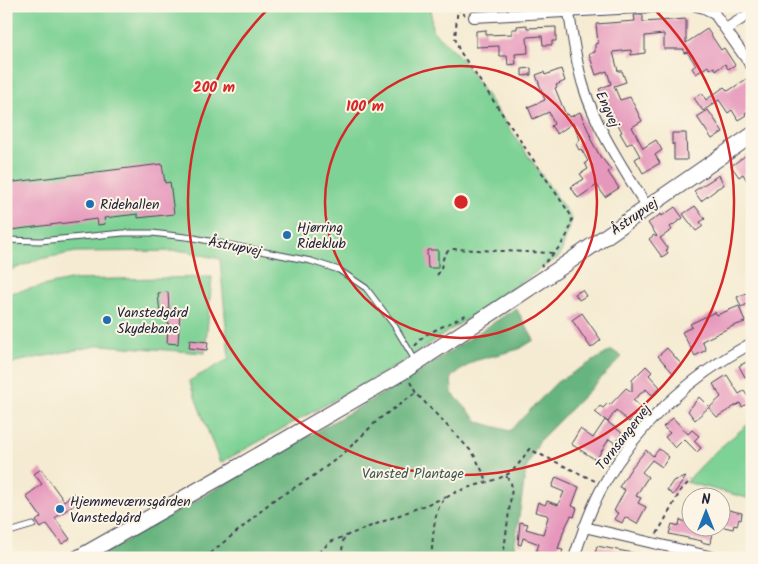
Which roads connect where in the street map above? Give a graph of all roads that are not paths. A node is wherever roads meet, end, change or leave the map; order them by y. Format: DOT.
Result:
graph roads {
  1 [pos="672,6"];
  2 [pos="696,6"];
  3 [pos="752,12"];
  4 [pos="570,13"];
  5 [pos="474,17"];
  6 [pos="726,29"];
  7 [pos="752,67"];
  8 [pos="752,135"];
  9 [pos="647,207"];
  10 [pos="6,240"];
  11 [pos="752,343"];
  12 [pos="413,357"];
  13 [pos="33,525"];
  14 [pos="584,526"];
  15 [pos="6,533"];
  16 [pos="693,555"];
  17 [pos="78,558"];
  18 [pos="574,558"];
  19 [pos="717,558"];
  1 -- 4 [label="street"];
  2 -- 6 [label="street"];
  3 -- 6 [label="street"];
  4 -- 5 [label="street"];
  4 -- 9 [label="street, Engvej"];
  6 -- 7 [label="street"];
  8 -- 9 [label="street, Åstrupvej"];
  9 -- 12 [label="street, Åstrupvej"];
  10 -- 12 [label="lane, Åstrupvej"];
  11 -- 14 [label="street, Tornsangervej"];
  12 -- 17 [label="street, Åstrupvej"];
  13 -- 15 [label="lane"];
  14 -- 16 [label="street"];
  14 -- 18 [label="street, Tornsangervej"];
  16 -- 19 [label="street"];
}
